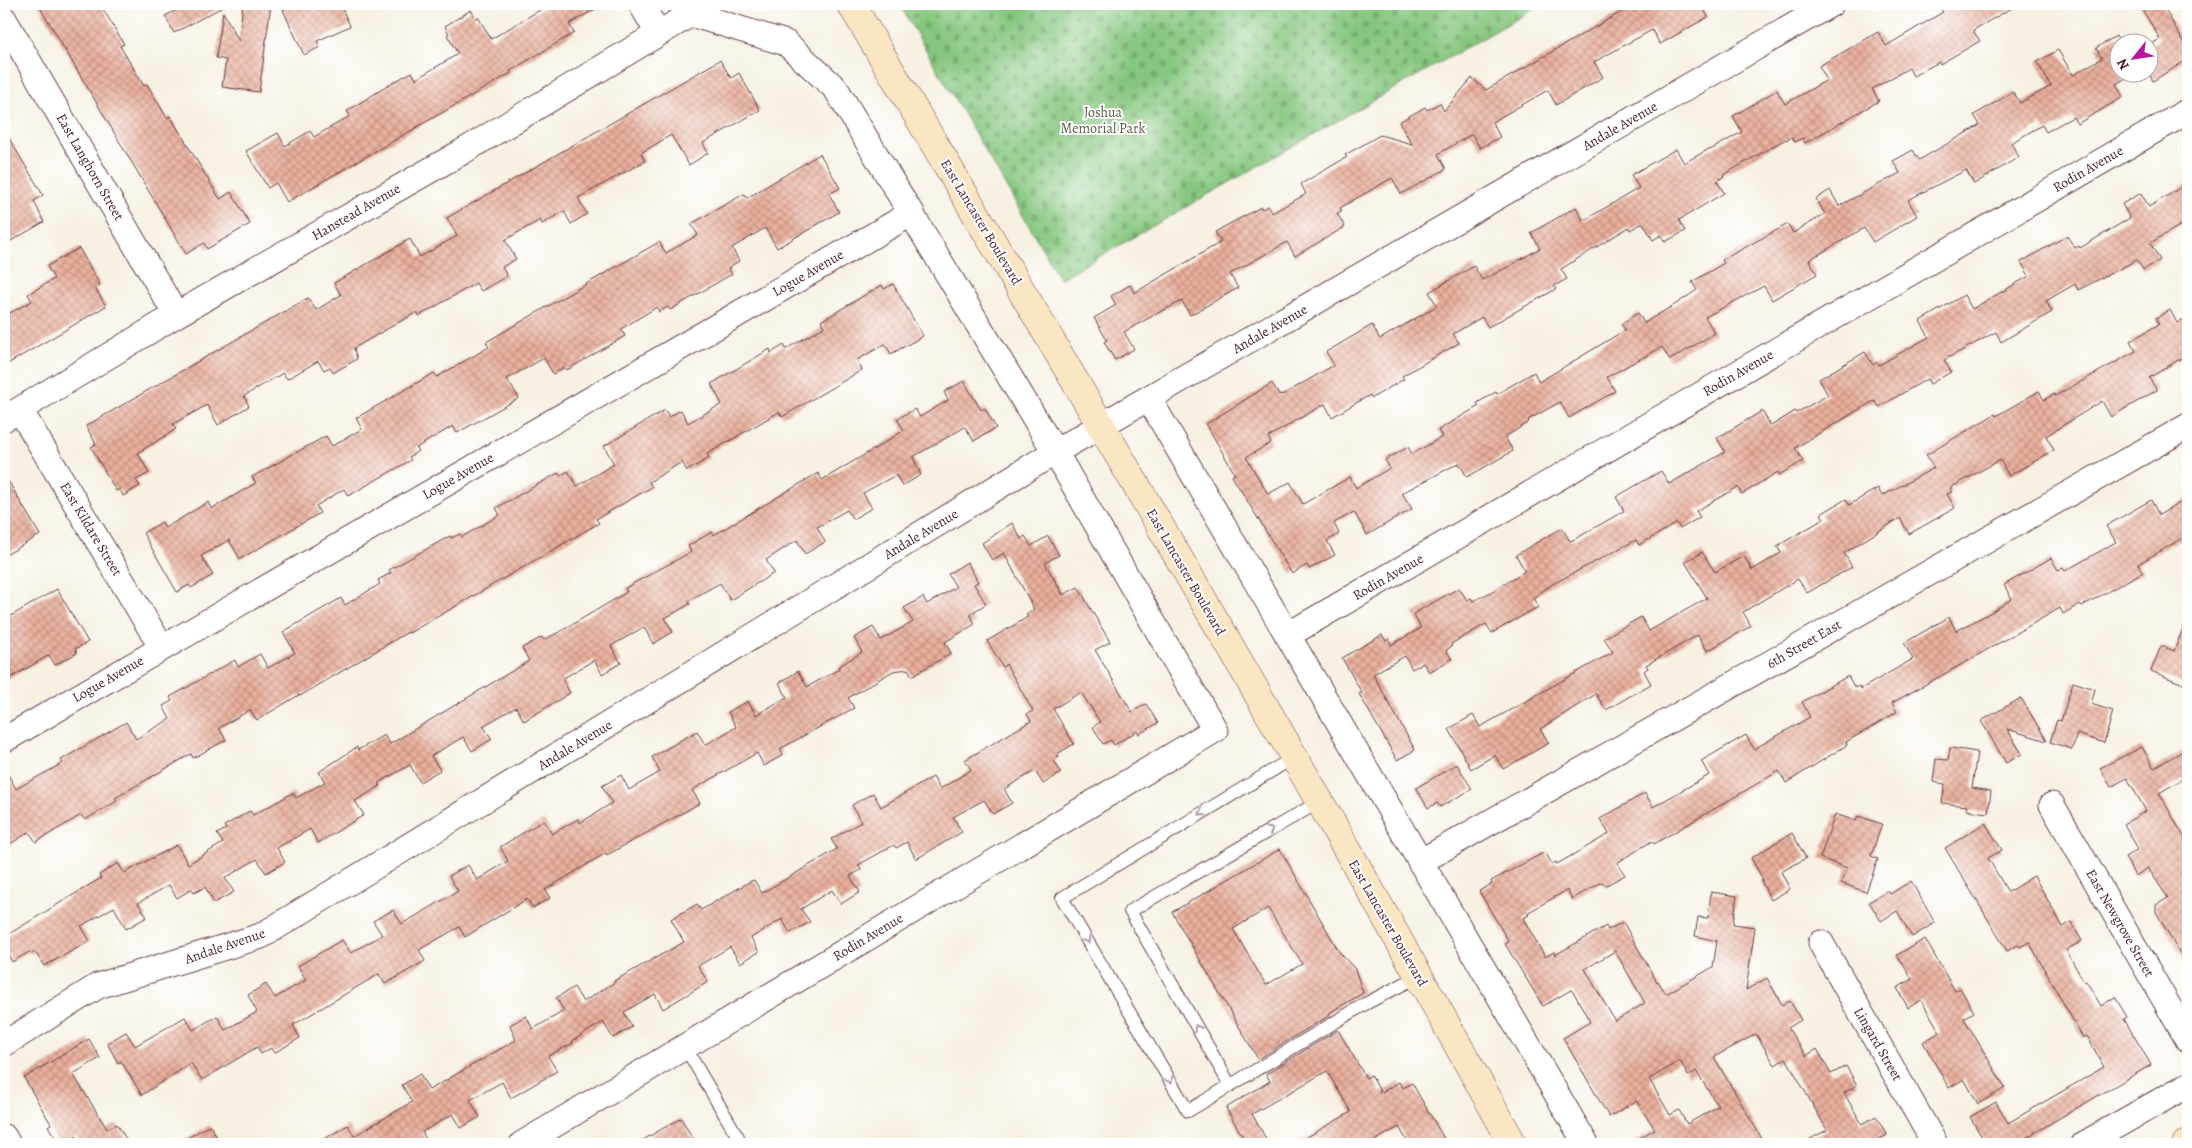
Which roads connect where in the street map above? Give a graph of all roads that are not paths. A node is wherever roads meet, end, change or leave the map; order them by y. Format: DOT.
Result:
graph roads {
  1 [pos="641,4"];
  2 [pos="851,4"];
  3 [pos="1831,4"];
  4 [pos="700,9"];
  5 [pos="4,19"];
  6 [pos="658,33"];
  7 [pos="2188,111"];
  8 [pos="912,213"];
  9 [pos="176,315"];
  10 [pos="1148,399"];
  11 [pos="12,414"];
  12 [pos="1102,425"];
  13 [pos="2188,426"];
  14 [pos="1055,452"];
  15 [pos="1288,635"];
  16 [pos="162,648"];
  17 [pos="4,740"];
  18 [pos="1293,758"];
  19 [pos="1319,802"];
  20 [pos="2052,805"];
  21 [pos="1420,862"];
  22 [pos="1821,943"];
  23 [pos="1419,976"];
  24 [pos="2188,1040"];
  25 [pos="4,1044"];
  26 [pos="685,1047"];
  27 [pos="1230,1085"];
  28 [pos="2188,1085"];
  29 [pos="4,1137"];
  30 [pos="8,1144"];
  31 [pos="522,1144"];
  32 [pos="742,1144"];
  33 [pos="1513,1144"];
  34 [pos="1586,1144"];
  35 [pos="1935,1144"];
  36 [pos="2084,1144"];
  1 -- 6 [label="street"];
  2 -- 12 [label="main road, East Lancaster Boulevard"];
  3 -- 10 [label="street, Andale Avenue"];
  4 -- 6 [label="street, Hanstead Avenue"];
  4 -- 8 [label="street"];
  5 -- 9 [label="street, East Langhorn Street"];
  6 -- 9 [label="street, Hanstead Avenue"];
  7 -- 15 [label="street, Rodin Avenue"];
  8 -- 14 [label="street"];
  8 -- 16 [label="street, Logue Avenue"];
  9 -- 11 [label="street, Hanstead Avenue"];
  10 -- 12 [label="street, Andale Avenue"];
  10 -- 15 [label="street"];
  11 -- 16 [label="street, East Kildare Street"];
  12 -- 14 [label="street, Andale Avenue"];
  12 -- 18 [label="main road, East Lancaster Boulevard"];
  13 -- 21 [label="street, 6th Street East"];
  14 -- 25 [label="street, Andale Avenue"];
  14 -- 26 [label="street, Rodin Avenue"];
  15 -- 21 [label="street"];
  16 -- 17 [label="street, Logue Avenue"];
  18 -- 19 [label="main road, East Lancaster Boulevard"];
  18 -- 27 [label="lane, one-way"];
  19 -- 23 [label="main road, East Lancaster Boulevard"];
  27 -- 19 [label="lane, one-way"];
  20 -- 24 [label="street, East Newgrove Street"];
  21 -- 34 [label="street"];
  22 -- 35 [label="street, Lingard Street"];
  23 -- 27 [label="lane"];
  23 -- 33 [label="main road, East Lancaster Boulevard"];
  26 -- 31 [label="street, Rodin Avenue"];
  26 -- 32 [label="lane"];
  28 -- 36 [label="street"];
  29 -- 30 [label="street"];
}
